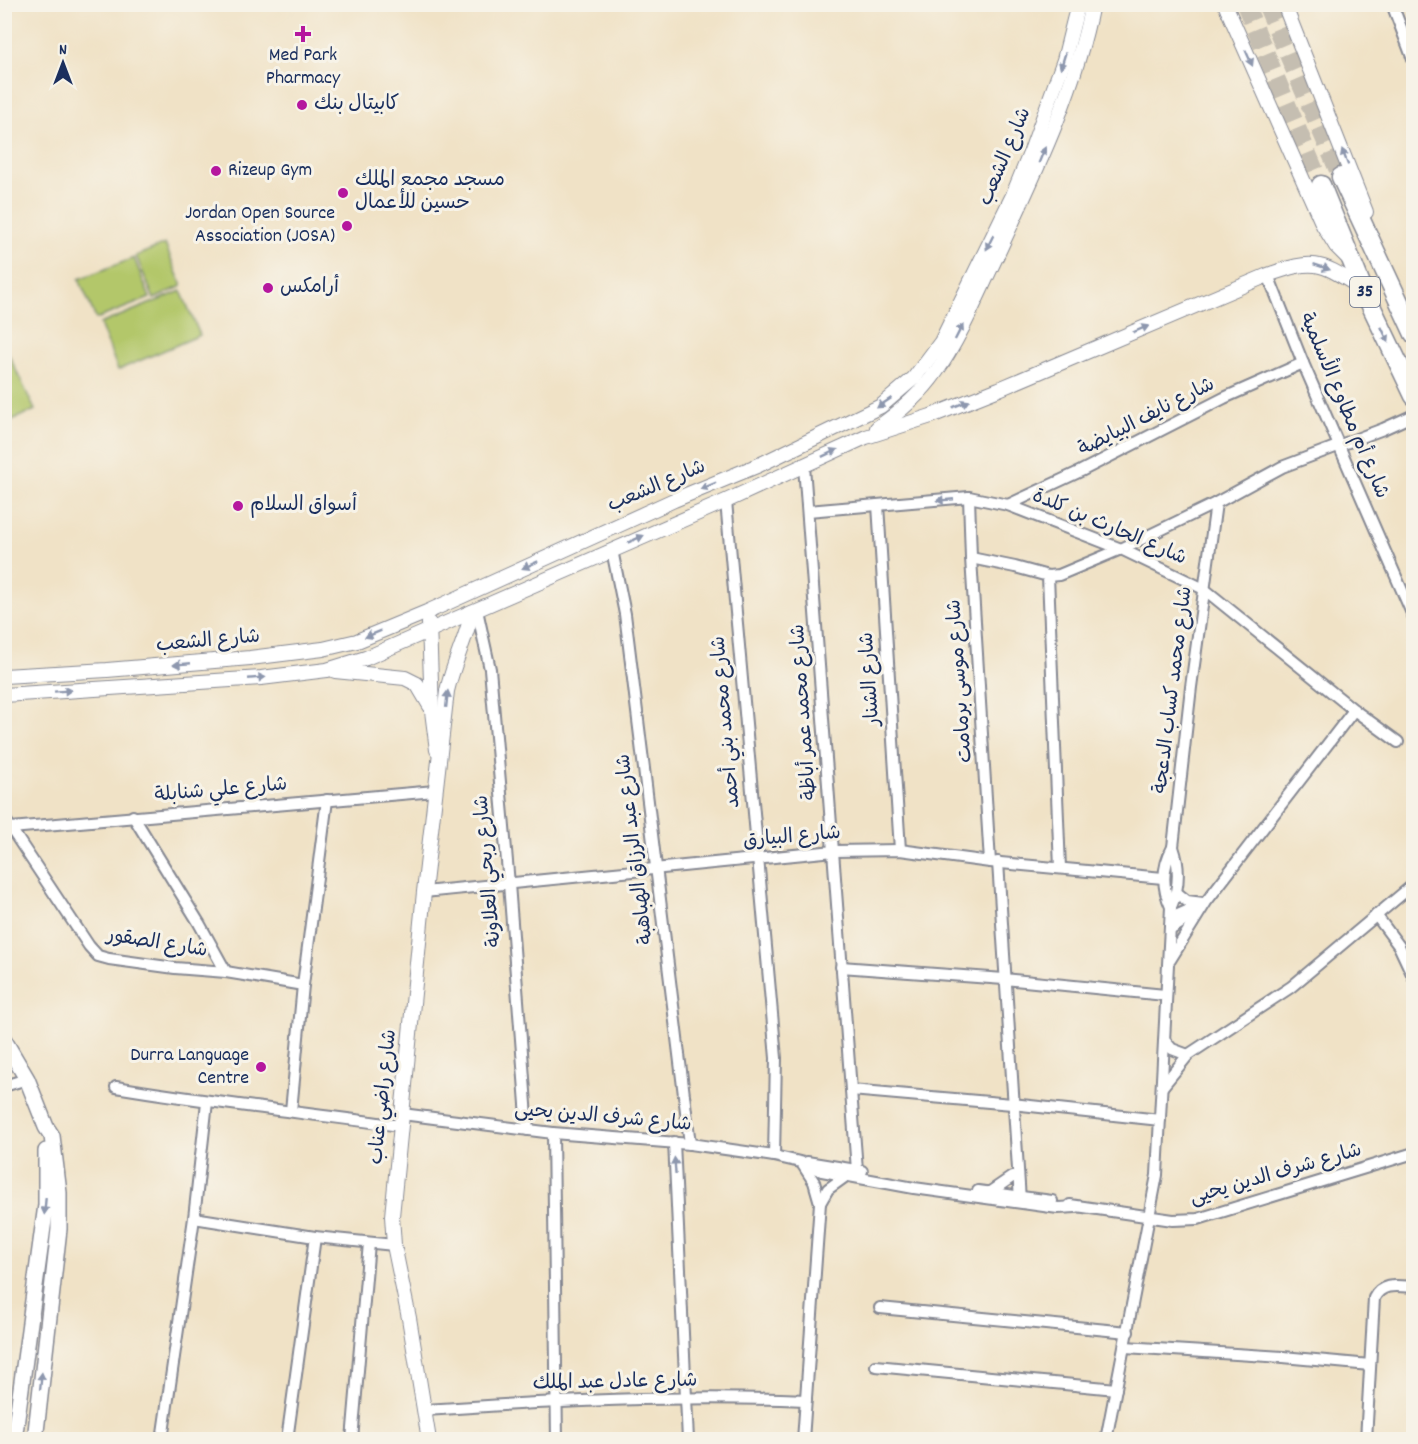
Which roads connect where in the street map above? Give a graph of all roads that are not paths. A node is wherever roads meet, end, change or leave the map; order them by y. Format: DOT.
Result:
graph roads {
  1 [pos="1078,4"];
  2 [pos="1092,4"];
  3 [pos="1225,4"];
  4 [pos="1284,4"];
  5 [pos="1392,4"];
  6 [pos="1413,62"];
  7 [pos="1341,177"];
  8 [pos="1321,185"];
  9 [pos="1375,252"];
  10 [pos="1352,262"];
  11 [pos="1268,275"];
  12 [pos="1364,289"];
  13 [pos="1409,314"];
  14 [pos="1413,334"];
  15 [pos="1303,363"];
  16 [pos="1413,396"];
  17 [pos="1411,417"];
  18 [pos="866,436"];
  19 [pos="1339,445"];
  20 [pos="804,465"];
  21 [pos="969,497"];
  22 [pos="674,500"];
  23 [pos="726,501"];
  24 [pos="1216,503"];
  25 [pos="878,506"];
  26 [pos="1008,506"];
  27 [pos="808,511"];
  28 [pos="681,519"];
  29 [pos="1120,549"];
  30 [pos="612,550"];
  31 [pos="971,558"];
  32 [pos="1048,576"];
  33 [pos="1204,589"];
  34 [pos="474,611"];
  35 [pos="428,612"];
  36 [pos="1413,618"];
  37 [pos="429,631"];
  38 [pos="327,670"];
  39 [pos="4,676"];
  40 [pos="4,695"];
  41 [pos="1354,710"];
  42 [pos="432,711"];
  43 [pos="1398,741"];
  44 [pos="439,757"];
  45 [pos="435,791"];
  46 [pos="327,800"];
  47 [pos="133,816"];
  48 [pos="4,818"];
  49 [pos="11,828"];
  50 [pos="1173,847"];
  51 [pos="900,850"];
  52 [pos="834,851"];
  53 [pos="757,858"];
  54 [pos="994,862"];
  55 [pos="1060,868"];
  56 [pos="656,869"];
  57 [pos="1163,878"];
  58 [pos="509,884"];
  59 [pos="1413,884"];
  60 [pos="424,892"];
  61 [pos="1177,893"];
  62 [pos="1206,902"];
  63 [pos="1171,912"];
  64 [pos="1376,915"];
  65 [pos="1170,930"];
  66 [pos="1410,957"];
  67 [pos="1168,964"];
  68 [pos="841,967"];
  69 [pos="226,972"];
  70 [pos="1413,978"];
  71 [pos="1004,979"];
  72 [pos="303,985"];
  73 [pos="1166,995"];
  74 [pos="4,1040"];
  75 [pos="1165,1041"];
  76 [pos="1188,1055"];
  77 [pos="27,1078"];
  78 [pos="4,1086"];
  79 [pos="116,1087"];
  80 [pos="1162,1087"];
  81 [pos="851,1090"];
  82 [pos="207,1102"];
  83 [pos="1012,1104"];
  84 [pos="291,1111"];
  85 [pos="401,1120"];
  86 [pos="1160,1120"];
  87 [pos="46,1127"];
  88 [pos="528,1130"];
  89 [pos="553,1133"];
  90 [pos="674,1142"];
  91 [pos="690,1144"];
  92 [pos="1413,1153"];
  93 [pos="774,1156"];
  94 [pos="800,1162"];
  95 [pos="826,1168"];
  96 [pos="857,1170"];
  97 [pos="846,1176"];
  98 [pos="1016,1177"];
  99 [pos="887,1180"];
  100 [pos="814,1182"];
  101 [pos="990,1192"];
  102 [pos="1036,1198"];
  103 [pos="1015,1199"];
  104 [pos="820,1203"];
  105 [pos="1076,1207"];
  106 [pos="1149,1217"];
  107 [pos="194,1218"];
  108 [pos="315,1237"];
  109 [pos="369,1243"];
  110 [pos="394,1245"];
  111 [pos="1413,1287"];
  112 [pos="880,1308"];
  113 [pos="1128,1332"];
  114 [pos="1125,1347"];
  115 [pos="1370,1365"];
  116 [pos="876,1366"];
  117 [pos="1116,1389"];
  118 [pos="686,1399"];
  119 [pos="806,1400"];
  120 [pos="556,1401"];
  121 [pos="425,1410"];
  122 [pos="14,1440"];
  123 [pos="35,1440"];
  124 [pos="162,1440"];
  125 [pos="287,1440"];
  126 [pos="352,1440"];
  127 [pos="429,1440"];
  128 [pos="557,1440"];
  129 [pos="688,1440"];
  130 [pos="802,1440"];
  131 [pos="1106,1440"];
  132 [pos="1366,1440"];
  1 -- 22 [label="street, شارع الشعب, one-way"];
  18 -- 2 [label="street, شارع الشعب, one-way"];
  3 -- 10 [label="street, one-way"];
  9 -- 4 [label="street, one-way"];
  5 -- 6 [label="street"];
  7 -- 9 [label="highway, 35"];
  8 -- 10 [label="highway, 35"];
  9 -- 13 [label="highway, 35"];
  10 -- 12 [label="highway, 35"];
  11 -- 12 [label="street, شارع الشعب, one-way"];
  11 -- 15 [label="street, شارع أم مطاوع الأسلمية"];
  18 -- 11 [label="street, شارع الشعب, one-way"];
  12 -- 16 [label="highway, 35, one-way"];
  13 -- 14 [label="highway, 35"];
  15 -- 19 [label="street, شارع أم مطاوع الأسلمية"];
  15 -- 26 [label="street, شارع نايف البيايضة"];
  17 -- 19 [label="street"];
  20 -- 18 [label="street, شارع الشعب, one-way"];
  19 -- 24 [label="street"];
  19 -- 36 [label="street, شارع أم مطاوع الأسلمية"];
  20 -- 23 [label="street, شارع الشعب"];
  20 -- 27 [label="street, شارع محمد عمر أباظة"];
  21 -- 25 [label="street, شارع الحارث بن كلدة, one-way"];
  21 -- 26 [label="street, شارع الحارث بن كلدة"];
  21 -- 31 [label="street, شارع موسى برمامت"];
  22 -- 28 [label="street"];
  22 -- 35 [label="street, شارع الشعب, one-way"];
  23 -- 28 [label="street, شارع الشعب"];
  23 -- 53 [label="street, شارع محمد بني أحمد"];
  24 -- 29 [label="street"];
  24 -- 33 [label="street, شارع محمد كساب الدعجة"];
  25 -- 27 [label="street, شارع الحارث بن كلدة"];
  25 -- 51 [label="street, شارع الشنار"];
  26 -- 29 [label="street, شارع الحارث بن كلدة"];
  27 -- 52 [label="street, شارع محمد عمر أباظة"];
  30 -- 28 [label="street, شارع الشعب, one-way"];
  29 -- 32 [label="street"];
  29 -- 33 [label="street, شارع الحارث بن كلدة"];
  30 -- 34 [label="street, شارع الشعب"];
  30 -- 56 [label="street, شارع عبد الرزاق الهباهبة"];
  31 -- 32 [label="street"];
  31 -- 54 [label="street, شارع موسى برمامت"];
  32 -- 55 [label="street"];
  33 -- 41 [label="street, شارع الحارث بن كلدة"];
  33 -- 50 [label="street, شارع محمد كساب الدعجة"];
  34 -- 37 [label="street, شارع الشعب"];
  44 -- 34 [label="street, شارع راضي عناب, one-way"];
  34 -- 58 [label="street, شارع ربحي العلاونة"];
  35 -- 37 [label="street, شارع راضي عناب"];
  35 -- 39 [label="street, شارع الشعب, one-way"];
  37 -- 38 [label="street, شارع الشعب"];
  37 -- 42 [label="street, شارع راضي عناب"];
  40 -- 38 [label="street, شارع الشعب, one-way"];
  38 -- 42 [label="street"];
  41 -- 43 [label="street, شارع الحارث بن كلدة"];
  41 -- 62 [label="street"];
  42 -- 44 [label="street, شارع راضي عناب"];
  44 -- 45 [label="street, شارع راضي عناب"];
  45 -- 46 [label="street, شارع علي شنابلة"];
  45 -- 60 [label="street, شارع راضي عناب"];
  46 -- 47 [label="street, شارع علي شنابلة"];
  46 -- 72 [label="street"];
  47 -- 49 [label="street, شارع علي شنابلة"];
  47 -- 69 [label="street"];
  48 -- 49 [label="street, شارع الصقور"];
  49 -- 69 [label="street, شارع الصقور"];
  50 -- 57 [label="street, شارع محمد كساب الدعجة"];
  50 -- 61 [label="street, شارع محمد كساب الدعجة"];
  51 -- 52 [label="street, شارع البيارق"];
  51 -- 54 [label="street, شارع البيارق"];
  52 -- 53 [label="street, شارع البيارق"];
  52 -- 68 [label="street, شارع محمد عمر أباظة"];
  53 -- 56 [label="street, شارع البيارق"];
  53 -- 93 [label="street, شارع محمد بني أحمد"];
  54 -- 55 [label="street, شارع البيارق"];
  54 -- 71 [label="street, شارع موسى برمامت"];
  55 -- 57 [label="street, شارع البيارق"];
  56 -- 58 [label="street, شارع البيارق"];
  56 -- 91 [label="street, شارع عبد الرزاق الهباهبة"];
  57 -- 63 [label="street, شارع محمد كساب الدعجة"];
  58 -- 60 [label="street, شارع البيارق"];
  58 -- 88 [label="street, شارع ربحي العلاونة"];
  59 -- 64 [label="street"];
  60 -- 85 [label="street, شارع راضي عناب"];
  61 -- 62 [label="street"];
  61 -- 63 [label="street, شارع محمد كساب الدعجة"];
  62 -- 63 [label="street"];
  62 -- 65 [label="street"];
  62 -- 67 [label="street"];
  63 -- 65 [label="street, شارع محمد كساب الدعجة"];
  64 -- 66 [label="street"];
  64 -- 76 [label="street"];
  65 -- 67 [label="street, شارع محمد كساب الدعجة"];
  66 -- 70 [label="street"];
  67 -- 73 [label="street, شارع محمد كساب الدعجة"];
  68 -- 71 [label="street"];
  68 -- 81 [label="street, شارع محمد عمر أباظة"];
  69 -- 72 [label="street, شارع الصقور"];
  71 -- 73 [label="street"];
  71 -- 83 [label="street, شارع موسى برمامت"];
  72 -- 84 [label="street"];
  73 -- 75 [label="street, شارع محمد كساب الدعجة"];
  74 -- 77 [label="main road"];
  75 -- 76 [label="street"];
  75 -- 80 [label="street, شارع محمد كساب الدعجة"];
  76 -- 80 [label="street"];
  77 -- 78 [label="street"];
  77 -- 87 [label="main road"];
  79 -- 82 [label="street, شارع شرف الدين يحيى"];
  80 -- 86 [label="street, شارع محمد كساب الدعجة"];
  81 -- 83 [label="street"];
  81 -- 96 [label="street, شارع محمد عمر أباظة"];
  82 -- 84 [label="street, شارع شرف الدين يحيى"];
  82 -- 107 [label="street"];
  83 -- 86 [label="street"];
  83 -- 98 [label="street, شارع موسى برمامت"];
  84 -- 85 [label="street, شارع شرف الدين يحيى"];
  85 -- 88 [label="street, شارع شرف الدين يحيى"];
  85 -- 110 [label="street, شارع راضي عناب"];
  86 -- 106 [label="street, شارع محمد كساب الدعجة"];
  87 -- 122 [label="main road, one-way"];
  123 -- 87 [label="main road, one-way"];
  88 -- 89 [label="street, شارع شرف الدين يحيى"];
  89 -- 90 [label="street, شارع شرف الدين يحيى"];
  89 -- 120 [label="street"];
  90 -- 91 [label="street, شارع شرف الدين يحيى"];
  118 -- 90 [label="street, one-way"];
  91 -- 93 [label="street, شارع شرف الدين يحيى"];
  92 -- 106 [label="street, شارع شرف الدين يحيى"];
  93 -- 94 [label="street, شارع شرف الدين يحيى"];
  94 -- 95 [label="street, شارع شرف الدين يحيى"];
  94 -- 100 [label="street"];
  95 -- 96 [label="street, شارع شرف الدين يحيى"];
  95 -- 97 [label="street, شارع شرف الدين يحيى"];
  95 -- 100 [label="street"];
  96 -- 99 [label="street, شارع شرف الدين يحيى"];
  97 -- 99 [label="street, شارع شرف الدين يحيى"];
  97 -- 104 [label="street"];
  98 -- 101 [label="street"];
  98 -- 102 [label="street"];
  98 -- 103 [label="street, شارع موسى برمامت"];
  99 -- 101 [label="street, شارع شرف الدين يحيى"];
  99 -- 103 [label="street, شارع شرف الدين يحيى"];
  100 -- 104 [label="street"];
  101 -- 103 [label="street, شارع شرف الدين يحيى"];
  102 -- 103 [label="street, شارع شرف الدين يحيى"];
  102 -- 105 [label="street, شارع شرف الدين يحيى"];
  103 -- 105 [label="street, شارع شرف الدين يحيى"];
  104 -- 119 [label="street"];
  105 -- 106 [label="street, شارع شرف الدين يحيى"];
  106 -- 113 [label="street, شارع محمد كساب الدعجة"];
  107 -- 108 [label="street"];
  107 -- 124 [label="street"];
  108 -- 109 [label="street"];
  108 -- 125 [label="street"];
  109 -- 110 [label="street"];
  109 -- 126 [label="street"];
  110 -- 121 [label="street, شارع راضي عناب"];
  111 -- 115 [label="street"];
  112 -- 113 [label="street"];
  113 -- 114 [label="street, شارع محمد كساب الدعجة"];
  114 -- 115 [label="street"];
  114 -- 117 [label="street, شارع محمد كساب الدعجة"];
  115 -- 132 [label="street"];
  116 -- 117 [label="street"];
  117 -- 131 [label="street, شارع محمد كساب الدعجة"];
  118 -- 119 [label="street, شارع عادل عبد الملك"];
  118 -- 120 [label="street, شارع عادل عبد الملك"];
  118 -- 129 [label="street"];
  119 -- 130 [label="street"];
  120 -- 121 [label="street, شارع عادل عبد الملك"];
  120 -- 128 [label="street"];
  121 -- 127 [label="street, شارع راضي عناب"];
}
